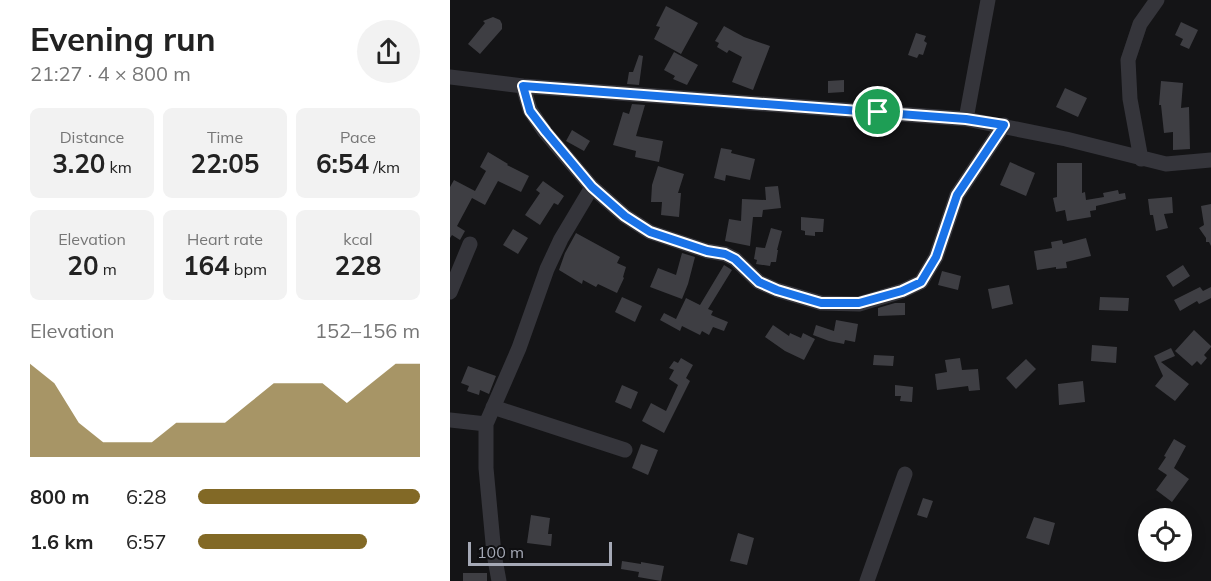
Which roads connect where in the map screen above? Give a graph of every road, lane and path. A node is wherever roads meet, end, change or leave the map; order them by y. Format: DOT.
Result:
graph roads {
  1 [pos="988,0"];
  2 [pos="1156,0"];
  3 [pos="450,77"];
  4 [pos="523,86"];
  5 [pos="966,119"];
  6 [pos="1004,125"];
  7 [pos="1141,159"];
  8 [pos="1211,160"];
  9 [pos="592,187"];
  10 [pos="470,244"];
  11 [pos="450,292"];
  12 [pos="493,407"];
  13 [pos="450,420"];
  14 [pos="486,424"];
  15 [pos="625,450"];
  16 [pos="905,474"];
  17 [pos="499,581"];
  18 [pos="867,581"];
  1 -- 5 [label="street"];
  2 -- 7 [label="street"];
  3 -- 4 [label="street"];
  4 -- 5 [label="street"];
  4 -- 9 [label="street"];
  5 -- 6 [label="street"];
  6 -- 7 [label="street"];
  6 -- 9 [label="street"];
  7 -- 8 [label="street"];
  9 -- 12 [label="street"];
  10 -- 11 [label="street"];
  12 -- 14 [label="street"];
  12 -- 15 [label="street"];
  13 -- 14 [label="street"];
  14 -- 17 [label="street"];
  16 -- 18 [label="street"];
}
